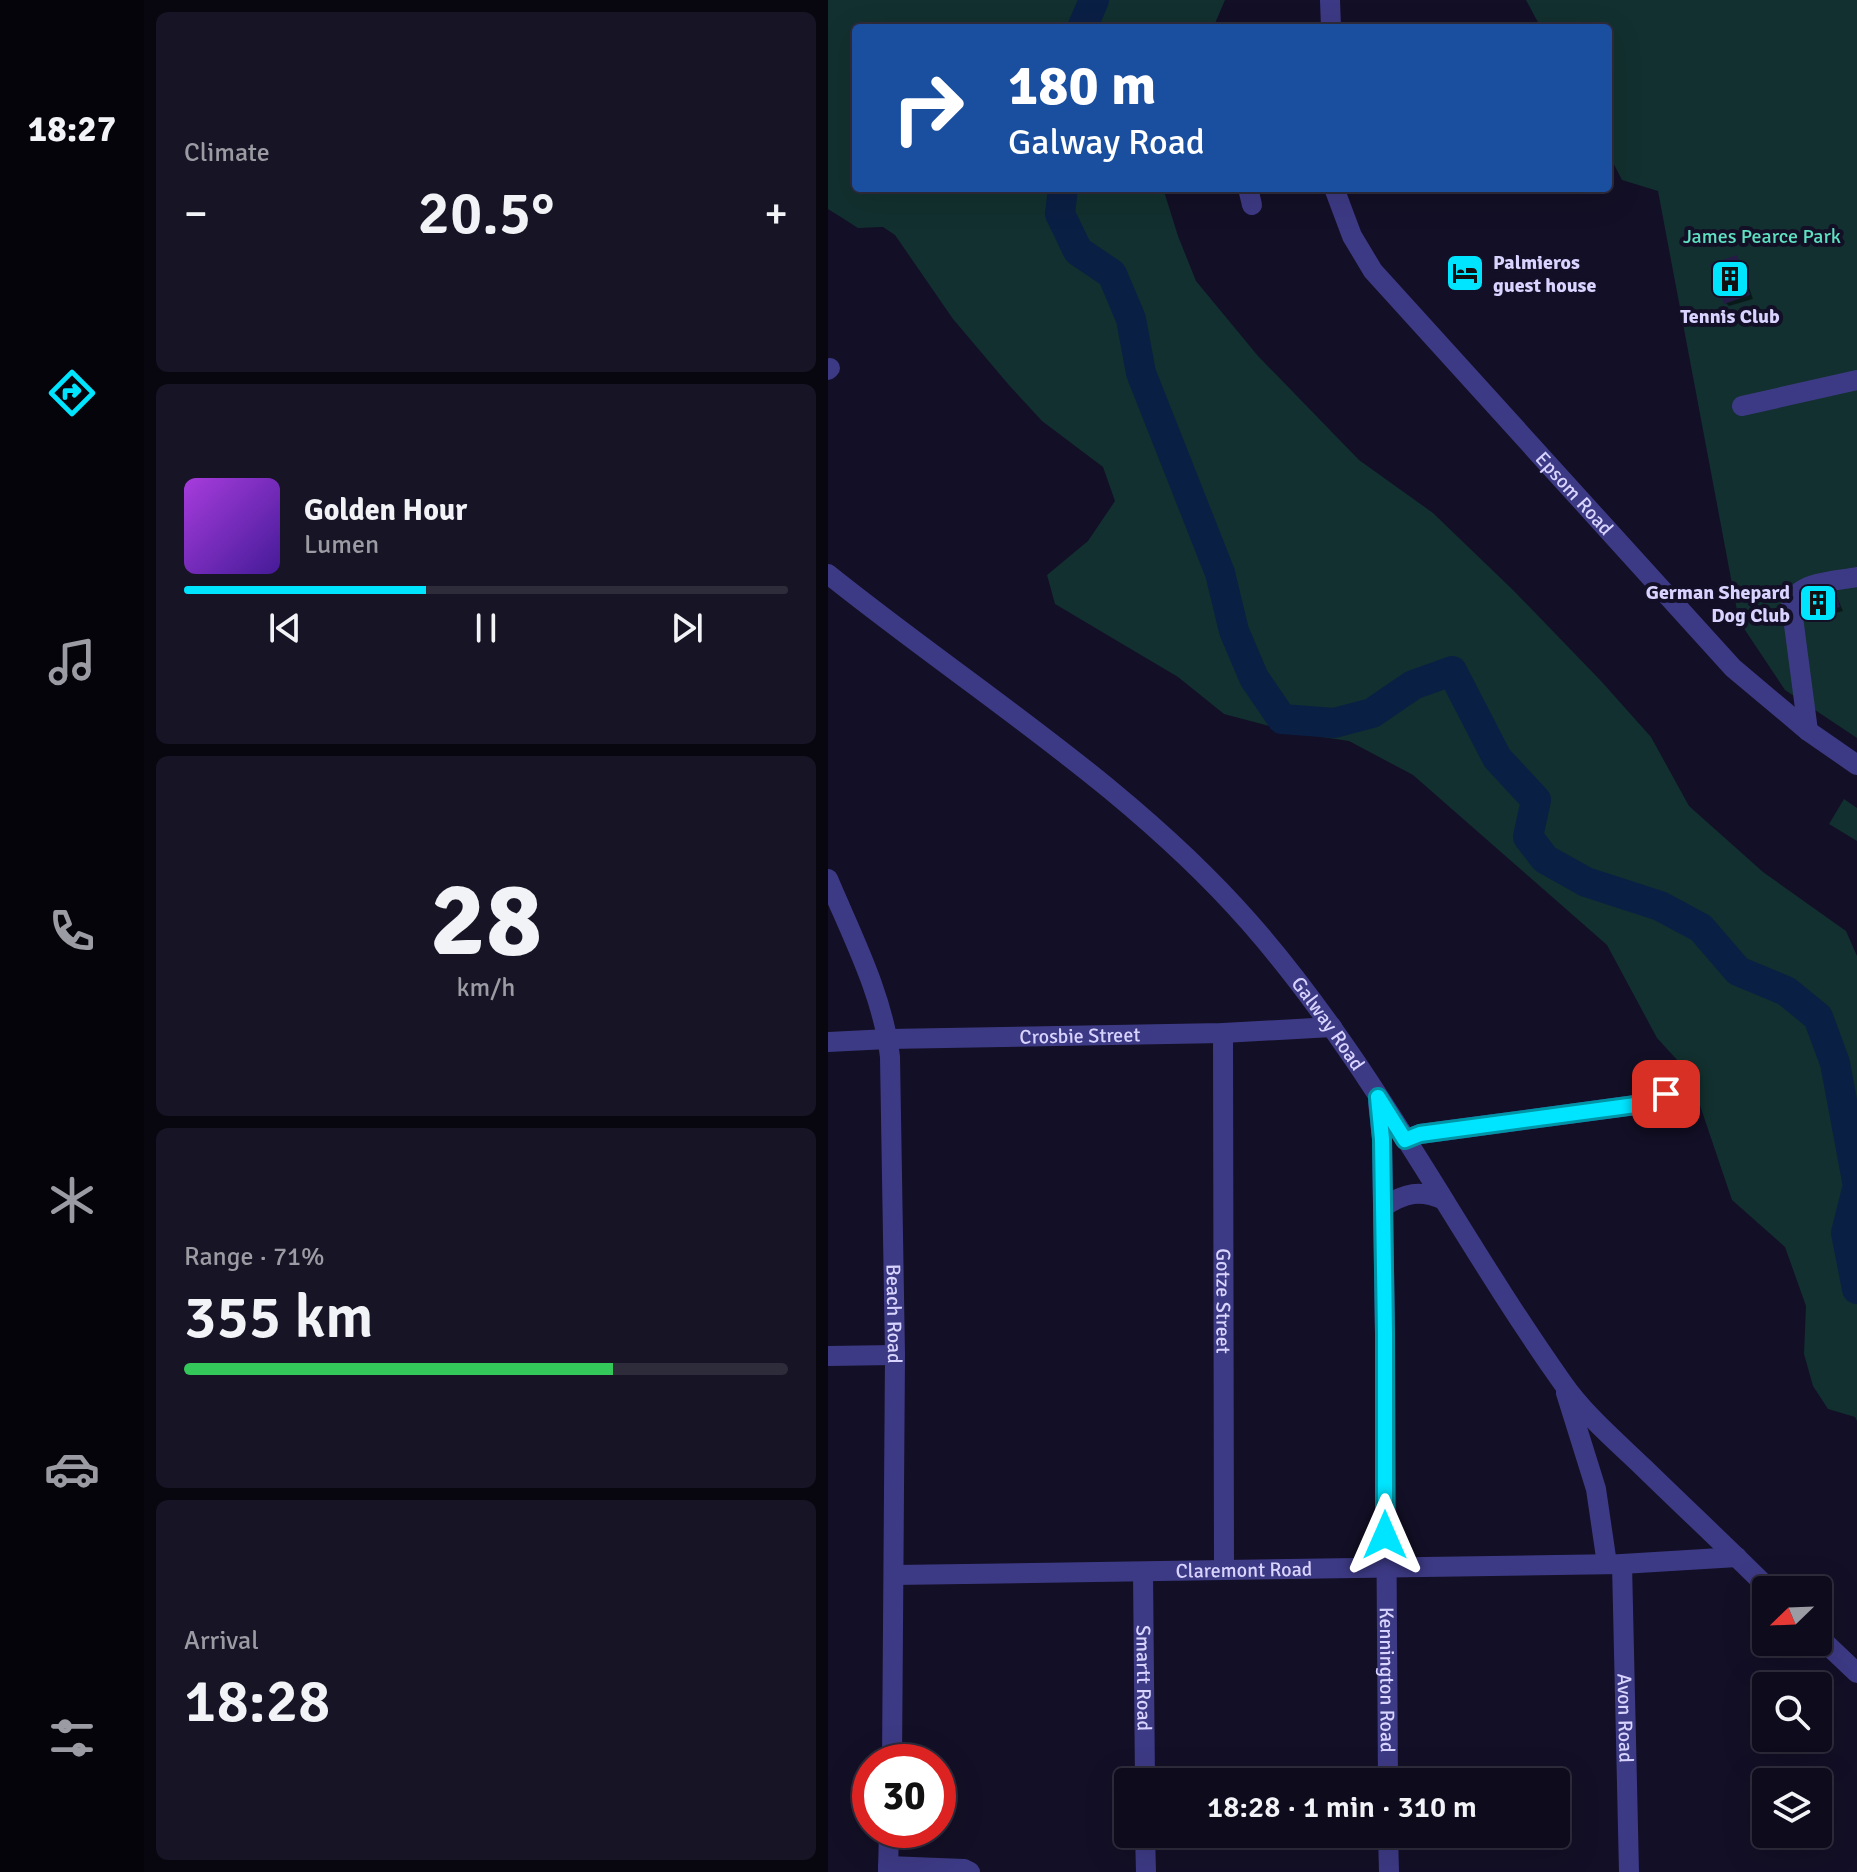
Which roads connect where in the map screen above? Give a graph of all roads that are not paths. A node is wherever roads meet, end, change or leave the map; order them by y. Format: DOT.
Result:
graph roads {
  1 [pos="1330,0"];
  2 [pos="1331,24"];
  3 [pos="1336,192"];
  4 [pos="1857,380"];
  5 [pos="1742,406"];
  6 [pos="828,574"];
  7 [pos="1857,577"];
  8 [pos="1808,731"];
  9 [pos="1857,765"];
  10 [pos="828,879"];
  11 [pos="1332,1027"];
  12 [pos="1223,1033"];
  13 [pos="888,1039"];
  14 [pos="828,1042"];
  15 [pos="1675,1084"];
  16 [pos="1378,1097"];
  17 [pos="1405,1140"];
  18 [pos="1444,1200"];
  19 [pos="1383,1207"];
  20 [pos="895,1355"];
  21 [pos="828,1356"];
  22 [pos="1563,1383"];
  23 [pos="1737,1557"];
  24 [pos="1614,1564"];
  25 [pos="1385,1566"];
  26 [pos="1224,1570"];
  27 [pos="1143,1572"];
  28 [pos="894,1575"];
  29 [pos="1756,1576"];
  30 [pos="1832,1649"];
  31 [pos="1857,1673"];
  32 [pos="892,1744"];
  33 [pos="1145,1768"];
  34 [pos="1388,1768"];
  35 [pos="889,1848"];
  36 [pos="1145,1848"];
  37 [pos="1388,1848"];
  38 [pos="888,1869"];
  39 [pos="970,1872"];
  40 [pos="1146,1872"];
  41 [pos="1389,1872"];
  42 [pos="1629,1872"];
  1 -- 2 [label="street"];
  3 -- 8 [label="street, Epsom Road"];
  4 -- 5 [label="street"];
  6 -- 11 [label="street, Galway Road"];
  7 -- 8 [label="street"];
  8 -- 9 [label="street, Epsom Road"];
  10 -- 13 [label="street, Beach Road"];
  11 -- 12 [label="street, Crosbie Street"];
  11 -- 16 [label="street, Galway Road"];
  12 -- 13 [label="street, Crosbie Street"];
  12 -- 26 [label="street, Gotze Street"];
  13 -- 14 [label="street, Crosbie Street"];
  13 -- 20 [label="street, Beach Road"];
  15 -- 17 [label="street"];
  16 -- 17 [label="street, Galway Road"];
  16 -- 19 [label="street, Kennington Road"];
  17 -- 18 [label="street, Galway Road"];
  18 -- 19 [label="street"];
  18 -- 22 [label="street, Galway Road"];
  19 -- 25 [label="street, Kennington Road"];
  20 -- 21 [label="street"];
  20 -- 28 [label="street, Beach Road"];
  22 -- 23 [label="street, Galway Road"];
  22 -- 24 [label="street, Avon Road"];
  23 -- 24 [label="street, Claremont Road"];
  23 -- 29 [label="street, Galway Road"];
  24 -- 25 [label="street, Claremont Road"];
  24 -- 42 [label="street, Avon Road"];
  25 -- 26 [label="street, Claremont Road"];
  25 -- 34 [label="street, Kennington Road"];
  26 -- 27 [label="street, Claremont Road"];
  27 -- 28 [label="street, Claremont Road"];
  27 -- 33 [label="street, Smartt Road"];
  28 -- 32 [label="street, Beach Road"];
  30 -- 31 [label="street"];
  35 -- 38 [label="street"];
  36 -- 40 [label="street"];
  37 -- 41 [label="street"];
  38 -- 39 [label="street"];
}
